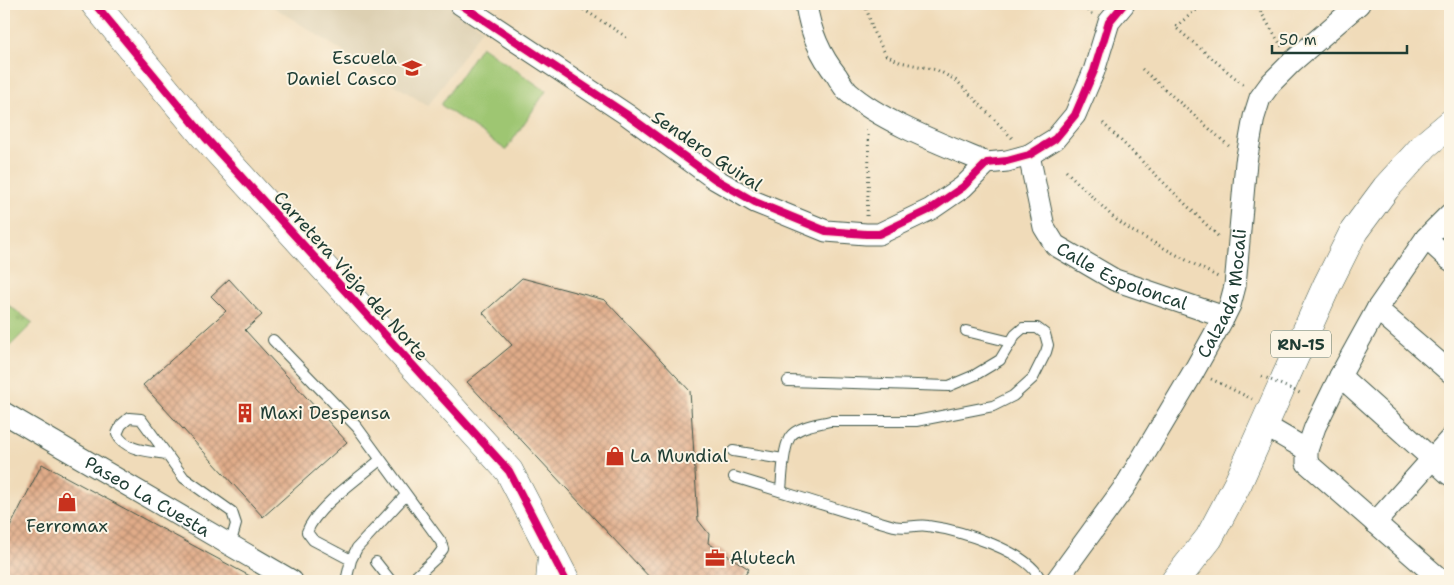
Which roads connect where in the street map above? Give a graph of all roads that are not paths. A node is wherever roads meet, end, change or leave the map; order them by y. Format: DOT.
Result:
graph roads {
  1 [pos="94,4"];
  2 [pos="460,4"];
  3 [pos="806,4"];
  4 [pos="1124,4"];
  5 [pos="1359,4"];
  6 [pos="1450,124"];
  7 [pos="1029,155"];
  8 [pos="987,163"];
  9 [pos="1450,214"];
  10 [pos="1426,238"];
  11 [pos="1450,260"];
  12 [pos="1377,309"];
  13 [pos="1224,317"];
  14 [pos="966,331"];
  15 [pos="273,340"];
  16 [pos="1011,342"];
  17 [pos="1450,372"];
  18 [pos="1340,376"];
  19 [pos="788,380"];
  20 [pos="4,413"];
  21 [pos="1268,417"];
  22 [pos="1450,439"];
  23 [pos="1306,450"];
  24 [pos="733,451"];
  25 [pos="166,454"];
  26 [pos="784,459"];
  27 [pos="380,460"];
  28 [pos="1432,460"];
  29 [pos="1450,475"];
  30 [pos="734,477"];
  31 [pos="780,491"];
  32 [pos="406,495"];
  33 [pos="1375,523"];
  34 [pos="230,545"];
  35 [pos="552,555"];
  36 [pos="351,560"];
  37 [pos="376,562"];
  38 [pos="292,581"];
  39 [pos="346,581"];
  40 [pos="390,581"];
  41 [pos="411,581"];
  42 [pos="550,581"];
  43 [pos="566,581"];
  44 [pos="1041,581"];
  45 [pos="1056,581"];
  46 [pos="1175,581"];
  47 [pos="1442,581"];
  1 -- 35 [label="street, Carretera Vieja del Norte"];
  2 -- 8 [label="street, Sendero Guiral"];
  3 -- 8 [label="street"];
  4 -- 7 [label="street"];
  5 -- 13 [label="street, Calzada Mocali"];
  6 -- 21 [label="street, RN-15"];
  7 -- 8 [label="street"];
  7 -- 13 [label="street, Calle Espoloncal"];
  9 -- 10 [label="street"];
  10 -- 11 [label="street"];
  10 -- 12 [label="street"];
  12 -- 17 [label="street"];
  12 -- 18 [label="street"];
  13 -- 45 [label="street, Calzada Mocali"];
  14 -- 16 [label="lane"];
  15 -- 27 [label="lane"];
  16 -- 19 [label="lane"];
  16 -- 26 [label="lane"];
  18 -- 23 [label="street"];
  18 -- 28 [label="street"];
  20 -- 34 [label="street, Paseo La Cuesta"];
  21 -- 23 [label="street"];
  21 -- 46 [label="street, RN-15"];
  22 -- 28 [label="street"];
  23 -- 33 [label="street"];
  24 -- 26 [label="lane"];
  25 -- 25 [label="lane"];
  25 -- 34 [label="lane"];
  26 -- 31 [label="lane"];
  27 -- 32 [label="lane"];
  27 -- 36 [label="lane"];
  28 -- 29 [label="street"];
  28 -- 33 [label="street"];
  30 -- 31 [label="lane"];
  31 -- 44 [label="lane"];
  32 -- 36 [label="lane"];
  32 -- 41 [label="lane"];
  33 -- 47 [label="street"];
  34 -- 38 [label="street, Paseo La Cuesta"];
  35 -- 42 [label="street"];
  35 -- 43 [label="street, Carretera Vieja del Norte"];
  36 -- 39 [label="lane"];
  37 -- 40 [label="lane"];
}
